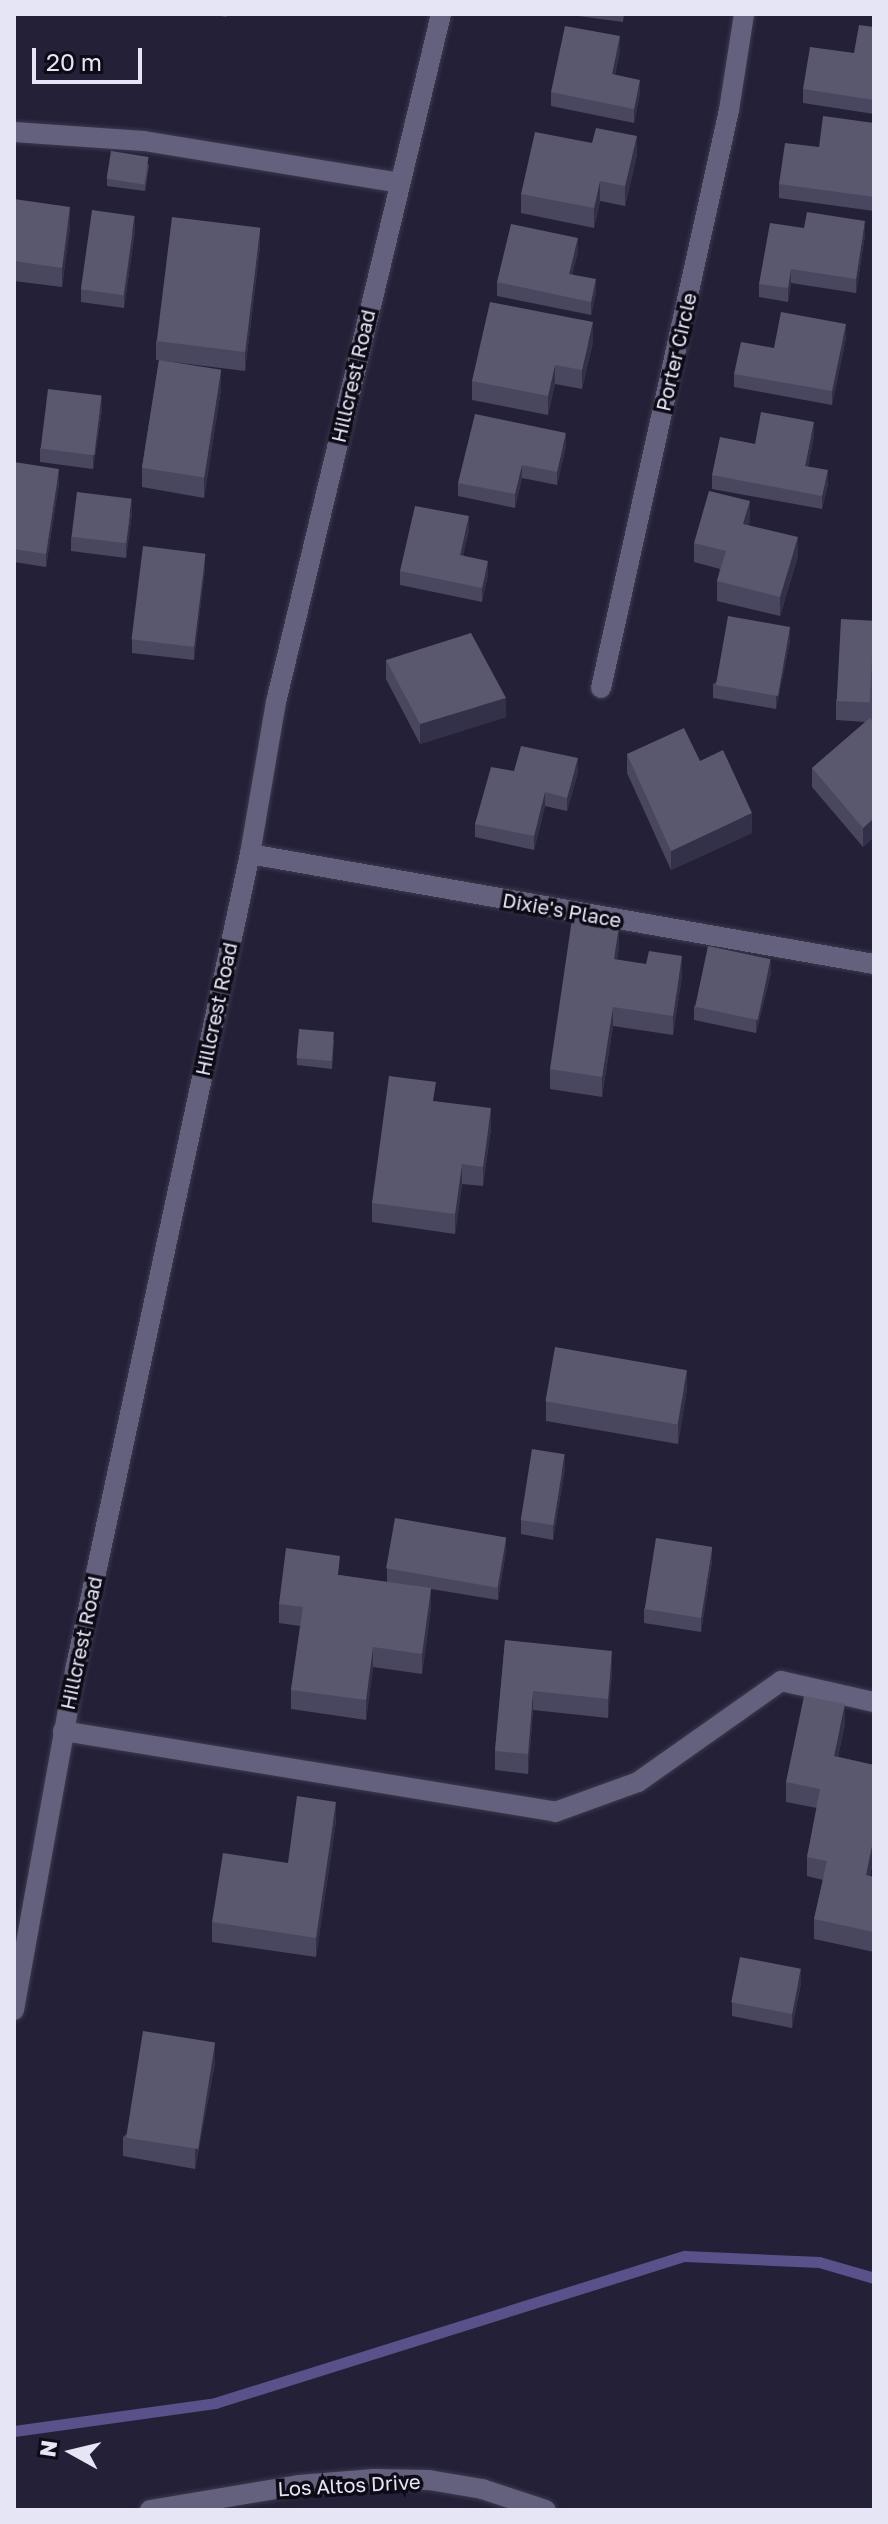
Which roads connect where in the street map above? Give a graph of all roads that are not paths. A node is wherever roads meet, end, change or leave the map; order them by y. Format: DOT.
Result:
graph roads {
  1 [pos="441,14"];
  2 [pos="744,14"];
  3 [pos="14,132"];
  4 [pos="400,183"];
  5 [pos="601,688"];
  6 [pos="250,854"];
  7 [pos="874,964"];
  8 [pos="874,1702"];
  9 [pos="63,1731"];
  10 [pos="21,1926"];
  11 [pos="14,2010"];
  12 [pos="150,2510"];
  13 [pos="546,2510"];
  1 -- 4 [label="street, Hillcrest Road"];
  2 -- 5 [label="street, Porter Circle"];
  3 -- 4 [label="street"];
  4 -- 6 [label="street, Hillcrest Road"];
  6 -- 7 [label="street, Dixie's Place"];
  6 -- 9 [label="street, Hillcrest Road"];
  8 -- 9 [label="street"];
  9 -- 10 [label="street, Hillcrest Road"];
  10 -- 11 [label="street, Hillcrest Road"];
  12 -- 13 [label="street, Los Altos Drive"];
}
